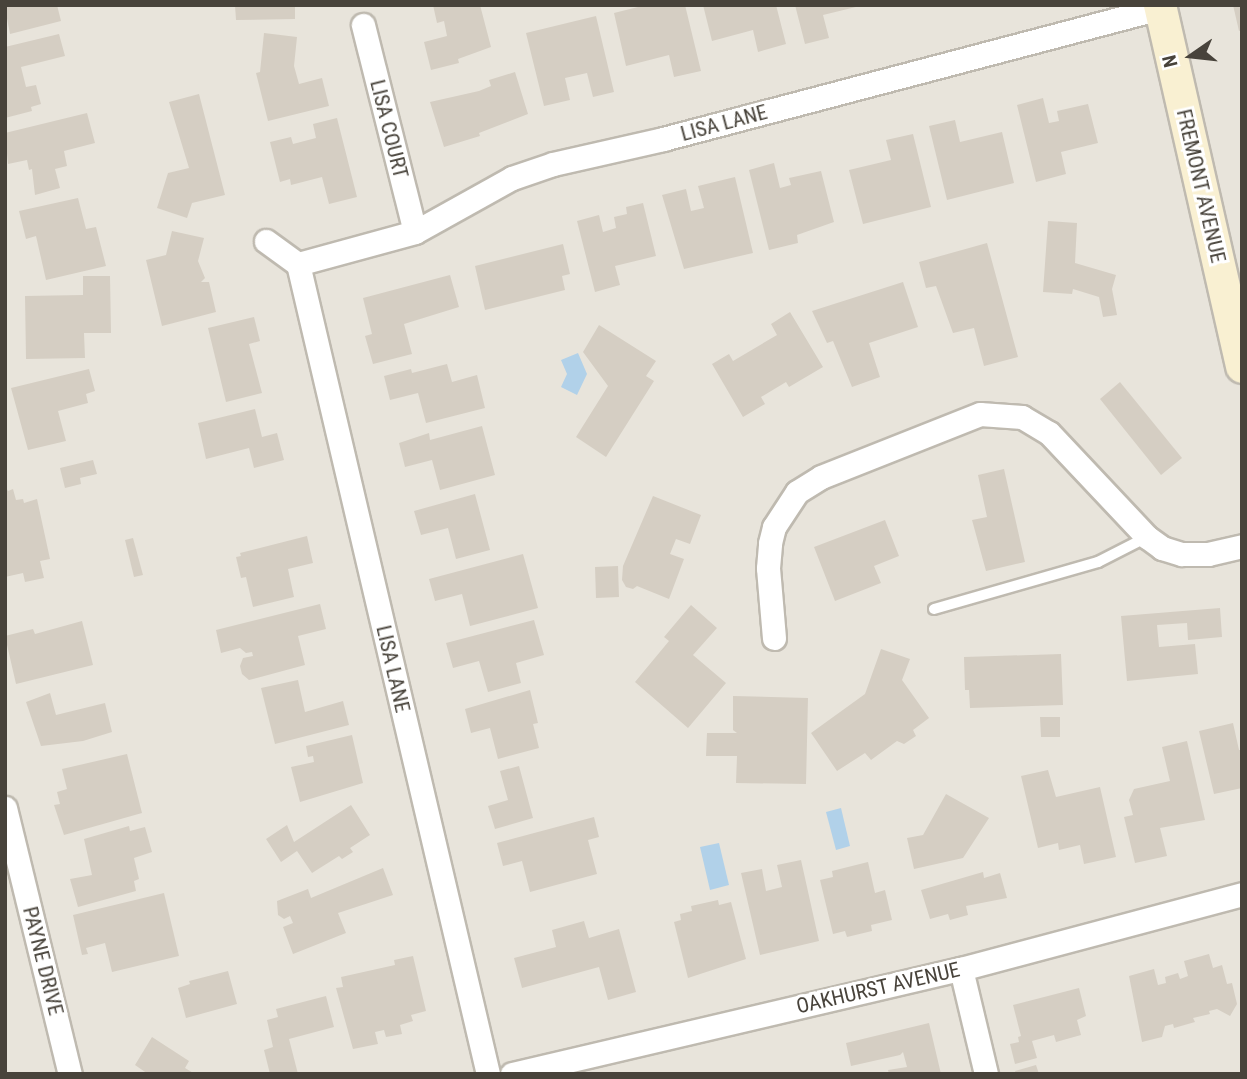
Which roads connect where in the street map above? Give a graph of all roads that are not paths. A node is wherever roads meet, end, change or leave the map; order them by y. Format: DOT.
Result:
graph roads {
  1 [pos="1160,7"];
  2 [pos="362,25"];
  3 [pos="415,232"];
  4 [pos="266,241"];
  5 [pos="298,264"];
  6 [pos="1242,367"];
  7 [pos="1147,537"];
  8 [pos="1242,546"];
  9 [pos="934,609"];
  10 [pos="774,638"];
  11 [pos="5,808"];
  12 [pos="1242,894"];
  13 [pos="961,968"];
  14 [pos="70,1074"];
  15 [pos="488,1074"];
  16 [pos="512,1074"];
  17 [pos="986,1074"];
  1 -- 3 [label="street, LISA LANE"];
  1 -- 6 [label="main road, FREMONT AVENUE"];
  2 -- 3 [label="street, LISA COURT"];
  3 -- 5 [label="street, LISA LANE"];
  4 -- 5 [label="street"];
  5 -- 15 [label="street, LISA LANE"];
  7 -- 8 [label="street"];
  7 -- 9 [label="lane"];
  7 -- 10 [label="street"];
  11 -- 14 [label="street, PAYNE DRIVE"];
  12 -- 13 [label="street, OAKHURST AVENUE"];
  13 -- 16 [label="street, OAKHURST AVENUE"];
  13 -- 17 [label="street"];
}
